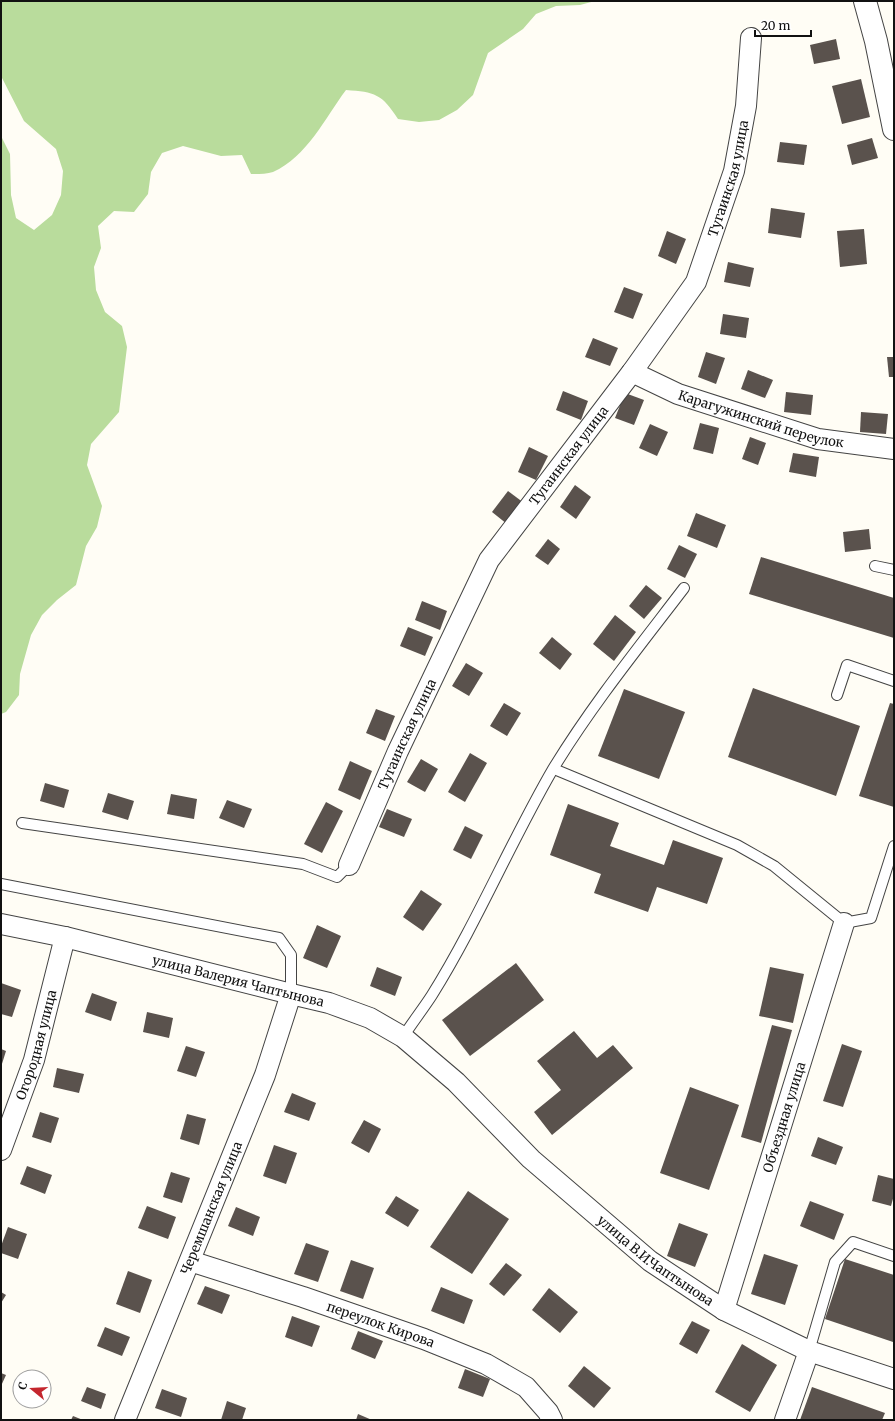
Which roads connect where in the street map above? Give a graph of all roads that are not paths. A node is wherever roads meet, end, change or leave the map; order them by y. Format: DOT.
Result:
graph roads {
  1 [pos="865,1"];
  2 [pos="751,38"];
  3 [pos="894,128"];
  4 [pos="632,372"];
  5 [pos="894,450"];
  6 [pos="875,566"];
  7 [pos="894,570"];
  8 [pos="684,588"];
  9 [pos="894,681"];
  10 [pos="837,695"];
  11 [pos="554,769"];
  12 [pos="22,823"];
  13 [pos="894,846"];
  14 [pos="349,865"];
  15 [pos="1,884"];
  16 [pos="1,924"];
  17 [pos="844,924"];
  18 [pos="65,937"];
  19 [pos="291,994"];
  20 [pos="403,1037"];
  21 [pos="456,1082"];
  22 [pos="1,1150"];
  23 [pos="894,1256"];
  24 [pos="190,1261"];
  25 [pos="724,1310"];
  26 [pos="809,1352"];
  27 [pos="894,1379"];
  28 [pos="125,1420"];
  29 [pos="552,1420"];
  30 [pos="785,1420"];
  1 -- 3 [label="street"];
  2 -- 4 [label="street, Тугаинская улица"];
  4 -- 5 [label="street, Карагужинский переулок"];
  4 -- 14 [label="street, Тугаинская улица"];
  6 -- 7 [label="lane"];
  8 -- 11 [label="lane"];
  9 -- 10 [label="lane"];
  11 -- 17 [label="lane"];
  11 -- 20 [label="lane"];
  12 -- 14 [label="lane"];
  13 -- 17 [label="lane"];
  15 -- 19 [label="lane"];
  16 -- 18 [label="street, улица Валерия Чаптынова"];
  17 -- 25 [label="street, Объездная улица"];
  18 -- 19 [label="street, улица Валерия Чаптынова"];
  18 -- 22 [label="street, Огородная улица"];
  19 -- 20 [label="street, улица Валерия Чаптынова"];
  19 -- 24 [label="street, Черемшанская улица"];
  20 -- 21 [label="street, улица Валерия Чаптынова"];
  21 -- 25 [label="street, улица В.И.Чаптынова"];
  23 -- 26 [label="lane"];
  24 -- 28 [label="street, Черемшанская улица"];
  24 -- 29 [label="street, переулок Кирова"];
  25 -- 26 [label="street, улица В.И.Чаптынова"];
  26 -- 27 [label="street, улица В.И.Чаптынова"];
  26 -- 30 [label="street"];
}
